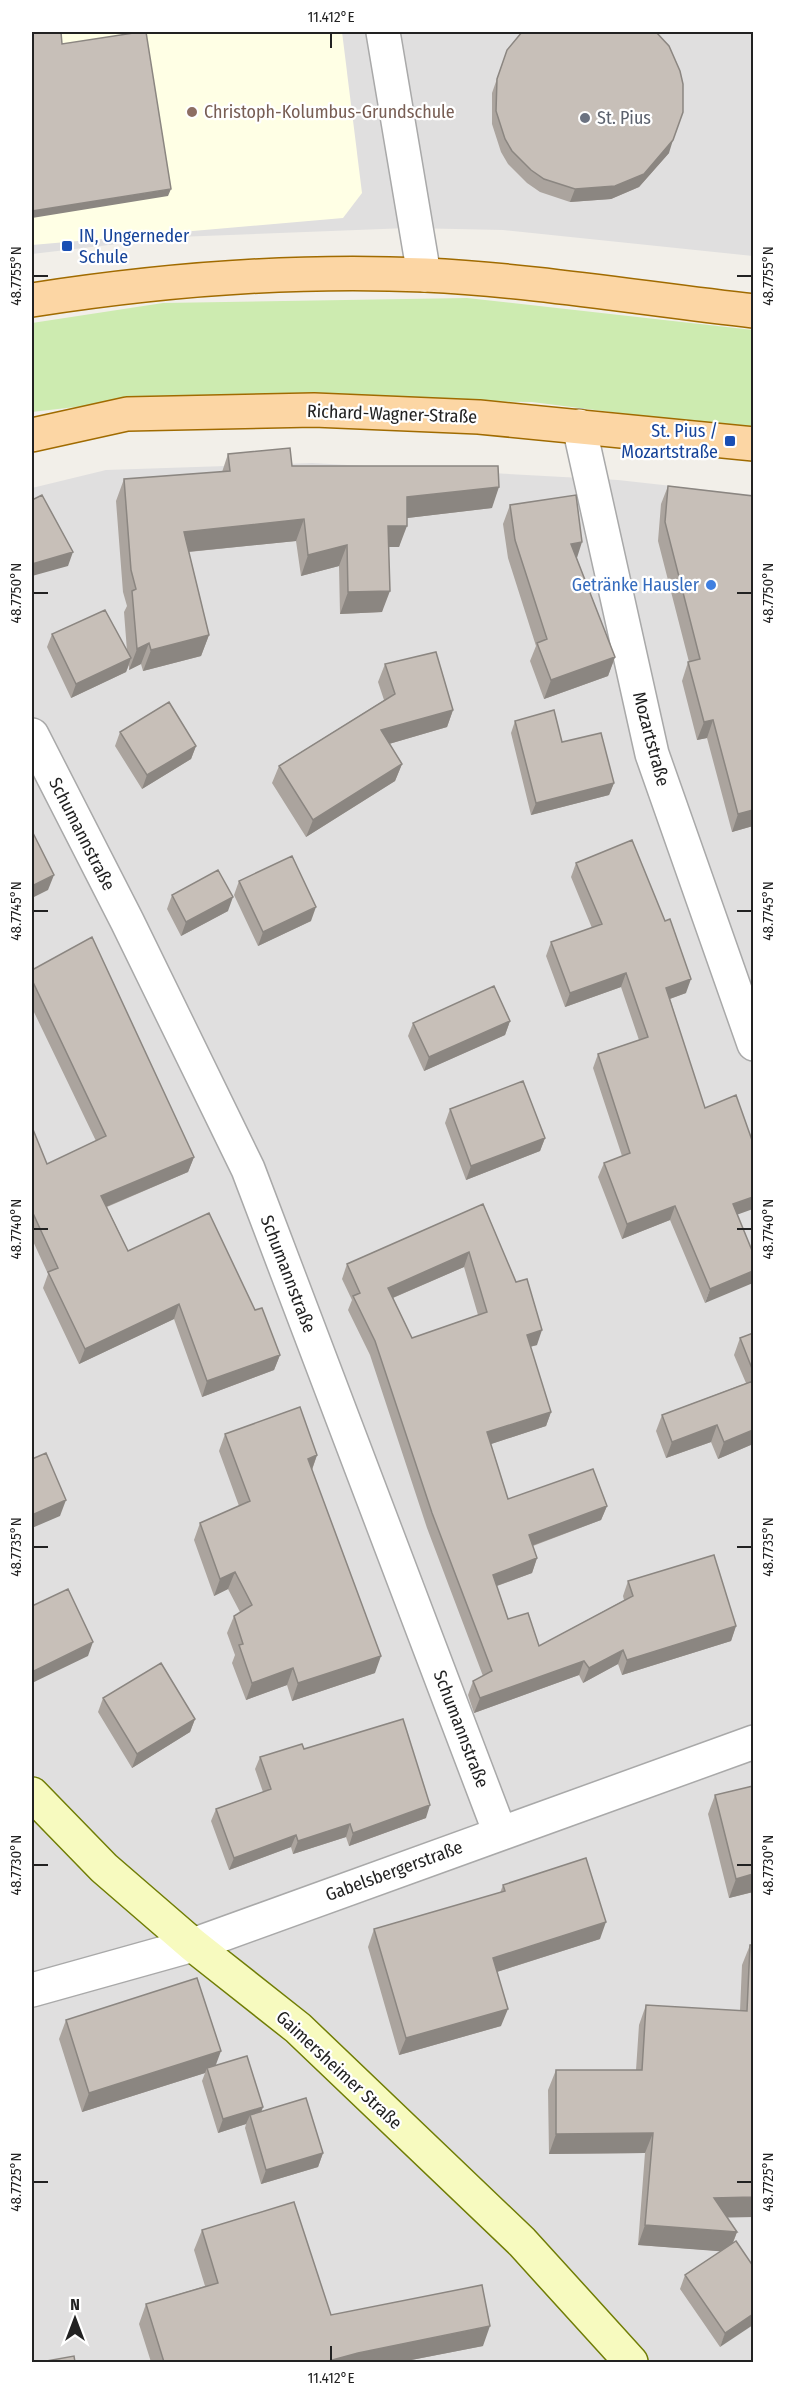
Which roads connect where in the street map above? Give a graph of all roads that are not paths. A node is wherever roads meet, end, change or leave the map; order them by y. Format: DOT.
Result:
graph roads {
  1 [pos="383,32"];
  2 [pos="424,275"];
  3 [pos="32,300"];
  4 [pos="753,311"];
  5 [pos="579,426"];
  6 [pos="32,435"];
  7 [pos="753,444"];
  8 [pos="32,735"];
  9 [pos="753,1044"];
  10 [pos="753,1742"];
  11 [pos="32,1794"];
  12 [pos="500,1833"];
  13 [pos="193,1945"];
  14 [pos="32,1990"];
  15 [pos="631,2362"];
  1 -- 2 [label="street"];
  2 -- 3 [label="main road"];
  2 -- 4 [label="main road"];
  5 -- 6 [label="main road, Richard-Wagner-Straße"];
  5 -- 7 [label="main road, Richard-Wagner-Straße"];
  5 -- 9 [label="street, Mozartstraße"];
  8 -- 12 [label="street, Schumannstraße"];
  10 -- 12 [label="street, Gabelsbergerstraße"];
  11 -- 13 [label="street, Gaimersheimer Straße"];
  12 -- 13 [label="street, Gabelsbergerstraße"];
  13 -- 14 [label="street, Gabelsbergerstraße"];
  13 -- 15 [label="street, Gaimersheimer Straße"];
}
